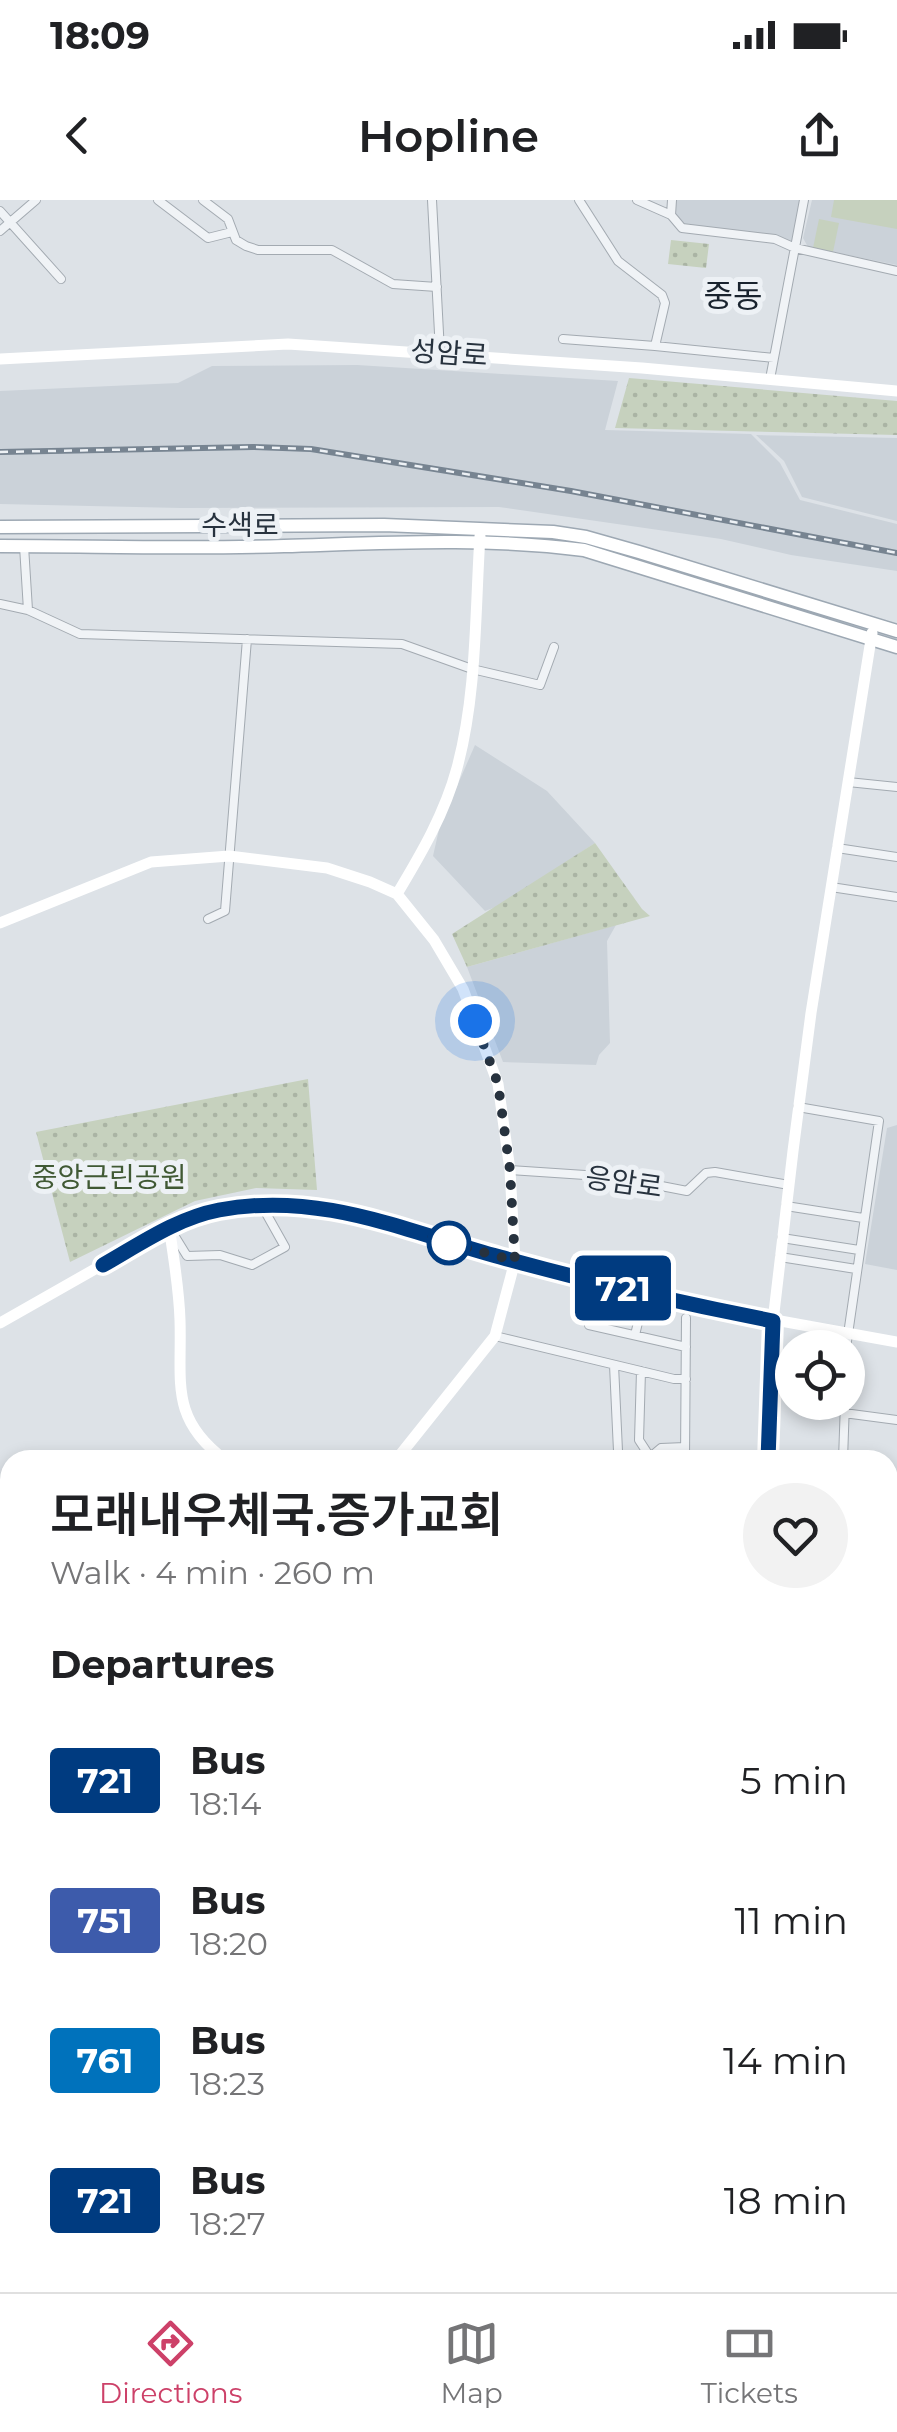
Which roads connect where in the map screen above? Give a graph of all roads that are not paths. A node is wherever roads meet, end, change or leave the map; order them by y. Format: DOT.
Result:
graph roads {
  1 [pos="36,200"];
  2 [pos="158,200"];
  3 [pos="204,200"];
  4 [pos="432,200"];
  5 [pos="578,200"];
  6 [pos="637,200"];
  7 [pos="672,200"];
  8 [pos="804,200"];
  9 [pos="0,211"];
  10 [pos="671,215"];
  11 [pos="11,222"];
  12 [pos="0,231"];
  13 [pos="232,232"];
  14 [pos="795,248"];
  15 [pos="897,272"];
  16 [pos="61,280"];
  17 [pos="437,287"];
  18 [pos="562,339"];
  19 [pos="655,346"];
  20 [pos="440,352"];
  21 [pos="774,358"];
  22 [pos="0,359"];
  23 [pos="770,379"];
  24 [pos="897,391"];
  25 [pos="0,526"];
  26 [pos="480,534"];
  27 [pos="0,546"];
  28 [pos="24,546"];
  29 [pos="0,604"];
  30 [pos="28,610"];
  31 [pos="873,624"];
  32 [pos="897,631"];
  33 [pos="246,638"];
  34 [pos="871,640"];
  35 [pos="554,647"];
  36 [pos="897,647"];
  37 [pos="472,669"];
  38 [pos="848,782"];
  39 [pos="897,787"];
  40 [pos="837,848"];
  41 [pos="229,856"];
  42 [pos="897,857"];
  43 [pos="830,887"];
  44 [pos="397,894"];
  45 [pos="897,897"];
  46 [pos="208,919"];
  47 [pos="1,921"];
  48 [pos="798,1107"];
  49 [pos="510,1170"];
  50 [pos="789,1185"];
  51 [pos="262,1206"];
  52 [pos="786,1206"];
  53 [pos="864,1218"];
  54 [pos="169,1227"];
  55 [pos="782,1238"];
  56 [pos="858,1250"];
  57 [pos="780,1257"];
  58 [pos="515,1261"];
  59 [pos="856,1269"];
  60 [pos="645,1293"];
  61 [pos="686,1318"];
  62 [pos="773,1321"];
  63 [pos="0,1323"];
  64 [pos="589,1325"];
  65 [pos="828,1330"];
  66 [pos="846,1330"];
  67 [pos="496,1336"];
  68 [pos="635,1336"];
  69 [pos="865,1336"];
  70 [pos="897,1342"];
  71 [pos="686,1347"];
  72 [pos="614,1365"];
  73 [pos="641,1372"];
  74 [pos="686,1379"];
  75 [pos="865,1413"];
  76 [pos="845,1420"];
  77 [pos="897,1420"];
  78 [pos="685,1446"];
  79 [pos="212,1450"];
  80 [pos="409,1450"];
  81 [pos="618,1450"];
  82 [pos="644,1450"];
  83 [pos="659,1450"];
  84 [pos="685,1450"];
  85 [pos="768,1450"];
  86 [pos="843,1450"];
  1 -- 11 [label="street"];
  2 -- 13 [label="street"];
  3 -- 13 [label="street"];
  4 -- 17 [label="street"];
  5 -- 19 [label="street"];
  6 -- 10 [label="street"];
  7 -- 10 [label="street"];
  8 -- 14 [label="street"];
  9 -- 11 [label="street"];
  10 -- 14 [label="street"];
  11 -- 12 [label="street"];
  11 -- 16 [label="street"];
  13 -- 17 [label="street"];
  14 -- 15 [label="street"];
  14 -- 21 [label="street"];
  17 -- 20 [label="street"];
  18 -- 19 [label="street"];
  19 -- 21 [label="street"];
  20 -- 22 [label="main road, 성암로"];
  20 -- 23 [label="main road, 성암로"];
  21 -- 23 [label="street"];
  23 -- 24 [label="main road, 성암로"];
  25 -- 26 [label="main road, 수색로"];
  26 -- 28 [label="main road, 수색로"];
  26 -- 31 [label="main road, 수색로"];
  26 -- 34 [label="main road, 수색로"];
  26 -- 37 [label="main road"];
  27 -- 28 [label="main road, 수색로"];
  28 -- 30 [label="street"];
  29 -- 30 [label="street"];
  30 -- 33 [label="street"];
  31 -- 32 [label="main road, 수색로"];
  31 -- 34 [label="main road"];
  33 -- 37 [label="street"];
  33 -- 41 [label="street"];
  34 -- 36 [label="main road, 수색로"];
  34 -- 38 [label="main road"];
  35 -- 37 [label="street"];
  37 -- 44 [label="main road"];
  38 -- 39 [label="street"];
  38 -- 40 [label="main road"];
  40 -- 42 [label="street"];
  40 -- 43 [label="main road"];
  41 -- 44 [label="main road"];
  41 -- 46 [label="street"];
  41 -- 47 [label="main road"];
  43 -- 45 [label="street"];
  43 -- 48 [label="main road"];
  44 -- 49 [label="main road"];
  48 -- 50 [label="main road"];
  48 -- 53 [label="street"];
  49 -- 50 [label="street, 응암로"];
  49 -- 58 [label="main road"];
  50 -- 52 [label="main road"];
  51 -- 54 [label="main road"];
  51 -- 54 [label="street"];
  51 -- 58 [label="main road"];
  52 -- 53 [label="street"];
  52 -- 55 [label="main road"];
  53 -- 56 [label="street"];
  54 -- 63 [label="main road"];
  54 -- 79 [label="main road"];
  55 -- 56 [label="street"];
  55 -- 57 [label="main road"];
  56 -- 59 [label="street"];
  57 -- 59 [label="street"];
  57 -- 62 [label="main road"];
  58 -- 60 [label="main road"];
  58 -- 67 [label="main road"];
  59 -- 66 [label="street"];
  60 -- 62 [label="main road"];
  60 -- 68 [label="street"];
  61 -- 71 [label="street"];
  62 -- 65 [label="main road"];
  62 -- 85 [label="main road"];
  64 -- 68 [label="street"];
  67 -- 72 [label="street"];
  67 -- 80 [label="main road"];
  68 -- 71 [label="street"];
  69 -- 70 [label="main road"];
  71 -- 74 [label="street"];
  72 -- 73 [label="street"];
  72 -- 81 [label="street"];
  73 -- 74 [label="street"];
  73 -- 82 [label="street"];
  74 -- 78 [label="street"];
  75 -- 77 [label="street"];
  76 -- 86 [label="street"];
  78 -- 83 [label="street"];
  78 -- 84 [label="street"];
}
